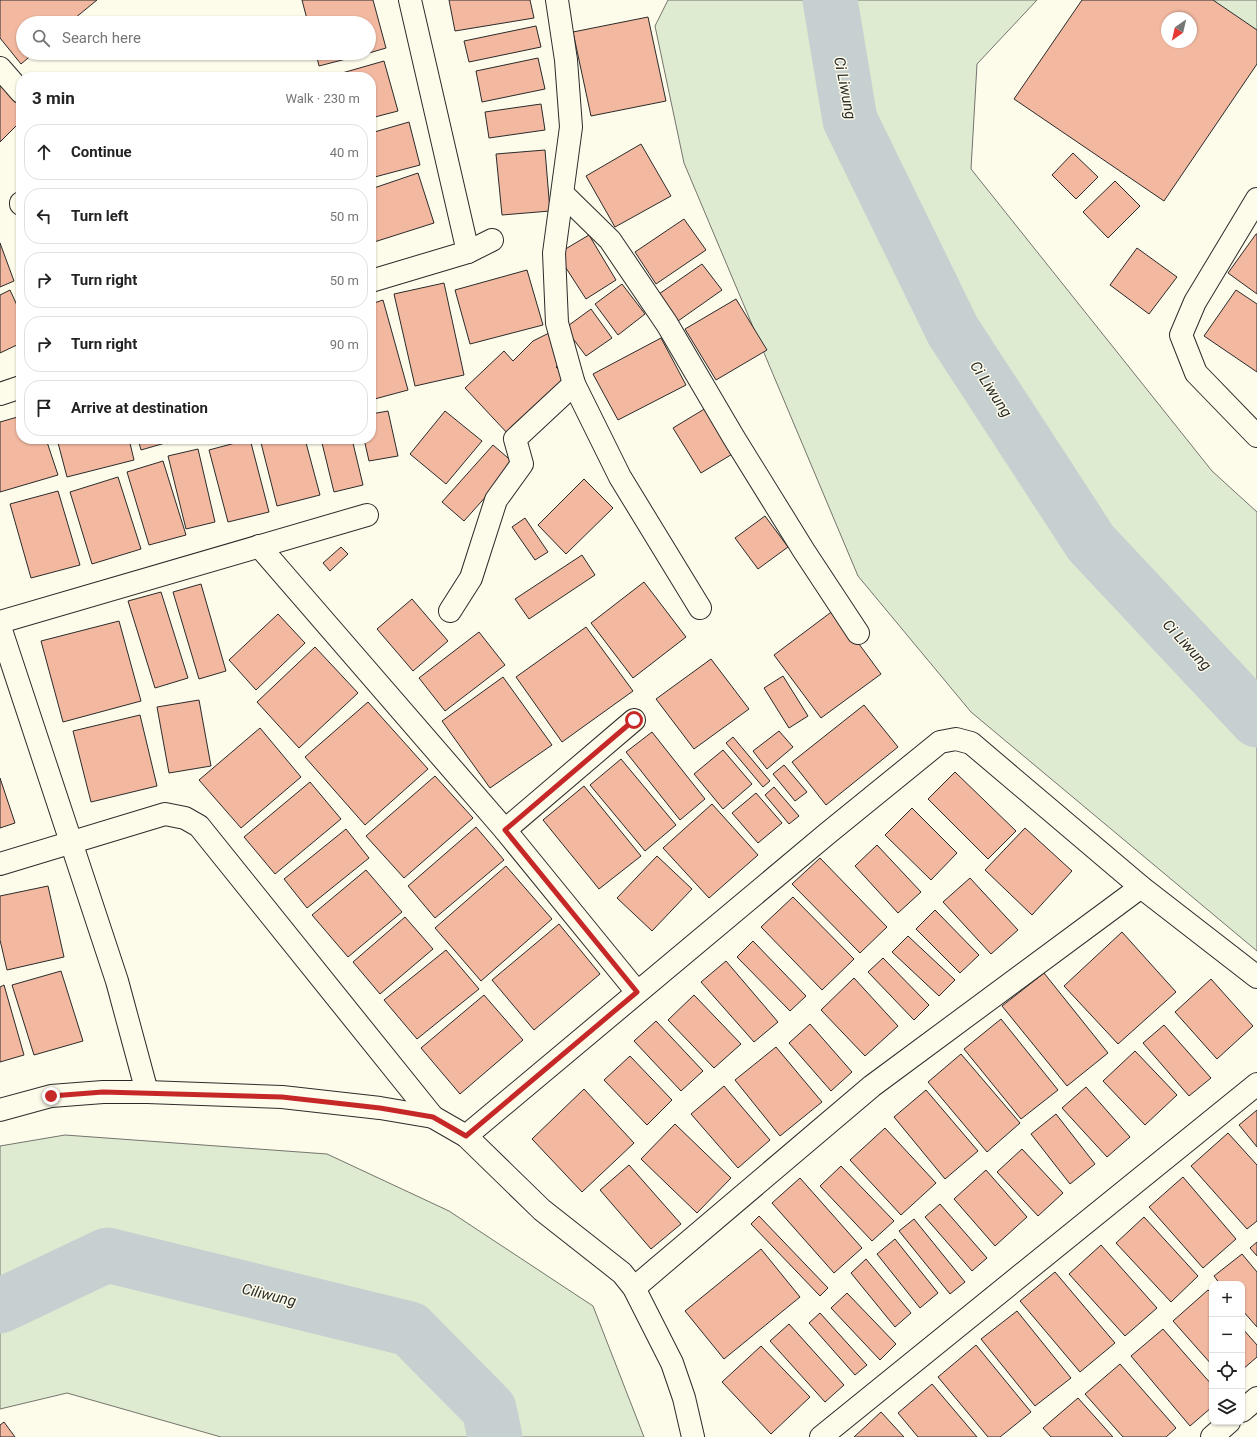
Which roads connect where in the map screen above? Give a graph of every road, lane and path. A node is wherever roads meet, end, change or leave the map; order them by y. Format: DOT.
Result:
graph roads {
  1 [pos="410,0"];
  2 [pos="557,0"];
  3 [pos="0,68"];
  4 [pos="16,86"];
  5 [pos="563,194"];
  6 [pos="1257,199"];
  7 [pos="492,240"];
  8 [pos="468,252"];
  9 [pos="376,280"];
  10 [pos="574,384"];
  11 [pos="16,389"];
  12 [pos="0,394"];
  13 [pos="1257,436"];
  14 [pos="367,515"];
  15 [pos="259,546"];
  16 [pos="700,608"];
  17 [pos="450,611"];
  18 [pos="0,622"];
  19 [pos="0,627"];
  20 [pos="858,633"];
  21 [pos="634,720"];
  22 [pos="505,830"];
  23 [pos="72,843"];
  24 [pos="0,864"];
  25 [pos="1141,887"];
  26 [pos="1257,977"];
  27 [pos="637,992"];
  28 [pos="1257,1084"];
  29 [pos="147,1092"];
  30 [pos="0,1110"];
  31 [pos="433,1117"];
  32 [pos="466,1136"];
  33 [pos="634,1288"];
  34 [pos="1257,1398"];
  35 [pos="1245,1408"];
  36 [pos="1226,1425"];
  37 [pos="693,1437"];
  38 [pos="821,1437"];
  39 [pos="1212,1437"];
  1 -- 8 [label="street"];
  2 -- 5 [label="street"];
  3 -- 4 [label="street"];
  5 -- 10 [label="street"];
  5 -- 20 [label="street"];
  6 -- 13 [label="street"];
  7 -- 8 [label="street"];
  8 -- 9 [label="street"];
  10 -- 16 [label="street"];
  10 -- 17 [label="street"];
  11 -- 12 [label="street"];
  14 -- 15 [label="street"];
  15 -- 18 [label="street"];
  15 -- 22 [label="street"];
  19 -- 23 [label="street"];
  21 -- 22 [label="street"];
  22 -- 27 [label="street"];
  23 -- 24 [label="street"];
  23 -- 29 [label="street"];
  23 -- 31 [label="street"];
  25 -- 26 [label="street"];
  25 -- 27 [label="street"];
  25 -- 33 [label="street"];
  27 -- 32 [label="street"];
  28 -- 38 [label="street"];
  29 -- 30 [label="street"];
  29 -- 31 [label="street"];
  31 -- 32 [label="street"];
  32 -- 33 [label="street"];
  33 -- 37 [label="street"];
  34 -- 35 [label="street"];
  36 -- 39 [label="street"];
}
